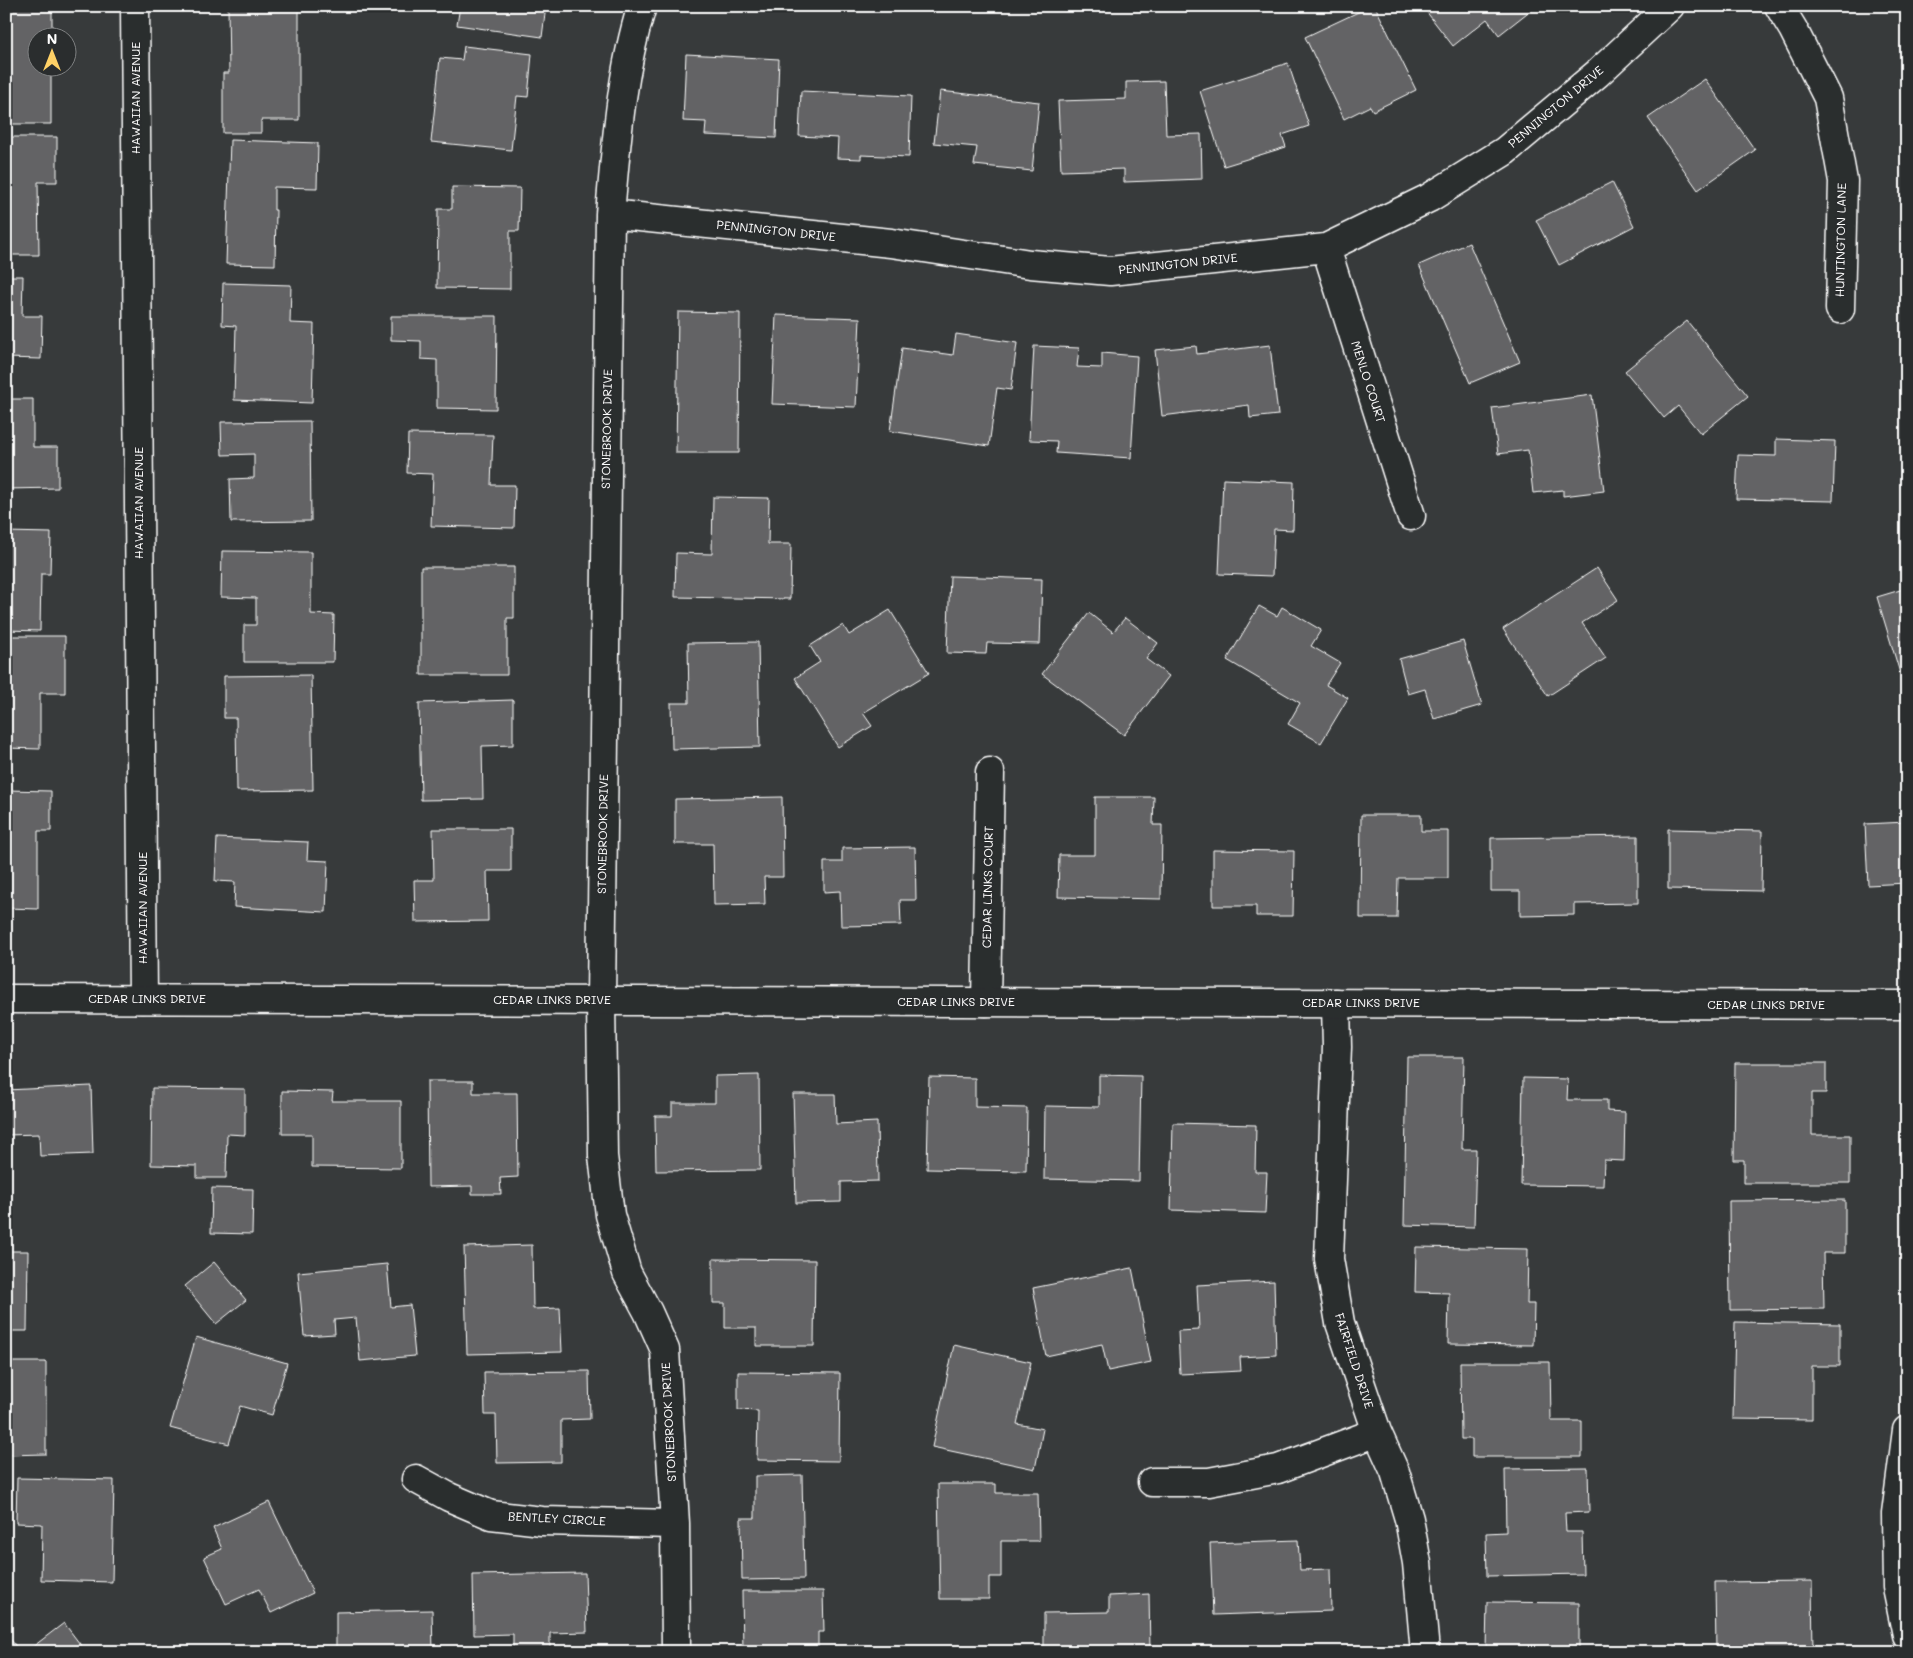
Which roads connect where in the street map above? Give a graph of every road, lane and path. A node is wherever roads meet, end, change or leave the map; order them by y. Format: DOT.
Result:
graph roads {
  1 [pos="135,6"];
  2 [pos="642,6"];
  3 [pos="1670,6"];
  4 [pos="1779,6"];
  5 [pos="610,214"];
  6 [pos="1326,248"];
  7 [pos="1840,309"];
  8 [pos="1411,516"];
  9 [pos="990,772"];
  10 [pos="6,999"];
  11 [pos="144,999"];
  12 [pos="601,1000"];
  13 [pos="986,1002"];
  14 [pos="1336,1003"];
  15 [pos="1907,1005"];
  16 [pos="1907,1430"];
  17 [pos="1377,1432"];
  18 [pos="416,1479"];
  19 [pos="1152,1482"];
  20 [pos="675,1524"];
  21 [pos="1907,1635"];
  22 [pos="676,1652"];
  23 [pos="1425,1652"];
  1 -- 11 [label="street, HAWAIIAN AVENUE"];
  2 -- 5 [label="street, STONEBROOK DRIVE"];
  3 -- 6 [label="street, PENNINGTON DRIVE"];
  4 -- 7 [label="street, HUNTINGTON LANE"];
  5 -- 6 [label="street, PENNINGTON DRIVE"];
  5 -- 12 [label="street, STONEBROOK DRIVE"];
  6 -- 8 [label="street, MENLO COURT"];
  9 -- 13 [label="street, CEDAR LINKS COURT"];
  10 -- 11 [label="street, CEDAR LINKS DRIVE"];
  11 -- 12 [label="street, CEDAR LINKS DRIVE"];
  12 -- 13 [label="street, CEDAR LINKS DRIVE"];
  12 -- 20 [label="street, STONEBROOK DRIVE"];
  13 -- 14 [label="street, CEDAR LINKS DRIVE"];
  14 -- 15 [label="street, CEDAR LINKS DRIVE"];
  14 -- 17 [label="street, FAIRFIELD DRIVE"];
  16 -- 21 [label="street"];
  17 -- 19 [label="street"];
  17 -- 23 [label="street, FAIRFIELD DRIVE"];
  18 -- 20 [label="street, BENTLEY CIRCLE"];
  20 -- 22 [label="street, STONEBROOK DRIVE"];
}
